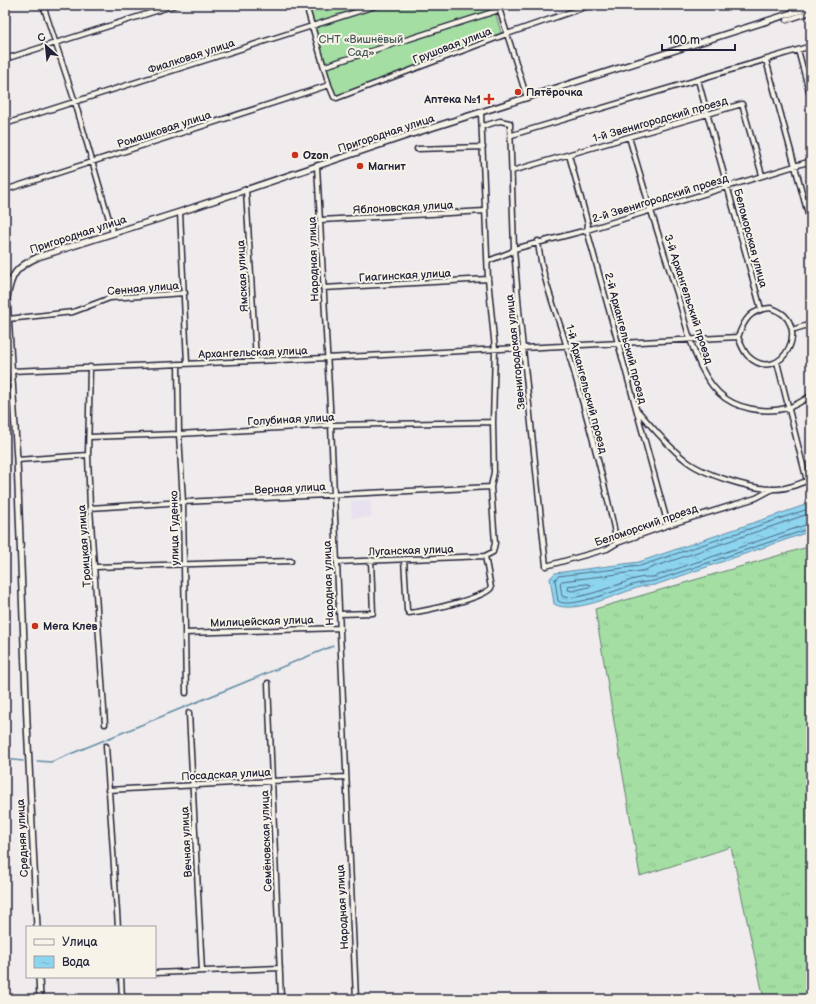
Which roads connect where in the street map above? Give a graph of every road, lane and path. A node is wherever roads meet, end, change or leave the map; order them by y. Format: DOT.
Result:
graph roads {
  1 [pos="43,5"];
  2 [pos="175,5"];
  3 [pos="306,5"];
  4 [pos="378,5"];
  5 [pos="591,5"];
  6 [pos="499,7"];
  7 [pos="811,7"];
  8 [pos="811,12"];
  9 [pos="787,20"];
  10 [pos="313,26"];
  11 [pos="507,34"];
  12 [pos="56,43"];
  13 [pos="811,46"];
  14 [pos="798,50"];
  15 [pos="5,59"];
  16 [pos="766,60"];
  17 [pos="325,66"];
  18 [pos="698,80"];
  19 [pos="329,85"];
  20 [pos="527,98"];
  21 [pos="811,98"];
  22 [pos="75,102"];
  23 [pos="481,113"];
  24 [pos="708,115"];
  25 [pos="5,124"];
  26 [pos="483,126"];
  27 [pos="512,135"];
  28 [pos="629,137"];
  29 [pos="483,147"];
  30 [pos="417,149"];
  31 [pos="569,155"];
  32 [pos="811,161"];
  33 [pos="92,162"];
  34 [pos="795,165"];
  35 [pos="317,166"];
  36 [pos="512,171"];
  37 [pos="762,175"];
  38 [pos="728,187"];
  39 [pos="5,190"];
  40 [pos="246,190"];
  41 [pos="650,210"];
  42 [pos="485,211"];
  43 [pos="180,212"];
  44 [pos="321,220"];
  45 [pos="811,225"];
  46 [pos="587,230"];
  47 [pos="113,233"];
  48 [pos="538,241"];
  49 [pos="514,248"];
  50 [pos="488,261"];
  51 [pos="16,270"];
  52 [pos="488,280"];
  53 [pos="8,281"];
  54 [pos="324,288"];
  55 [pos="185,293"];
  56 [pos="761,309"];
  57 [pos="8,319"];
  58 [pos="811,324"];
  59 [pos="795,329"];
  60 [pos="738,337"];
  61 [pos="691,340"];
  62 [pos="619,342"];
  63 [pos="566,345"];
  64 [pos="524,348"];
  65 [pos="495,349"];
  66 [pos="326,358"];
  67 [pos="256,361"];
  68 [pos="777,362"];
  69 [pos="187,363"];
  70 [pos="178,364"];
  71 [pos="90,367"];
  72 [pos="11,370"];
  73 [pos="811,396"];
  74 [pos="789,408"];
  75 [pos="637,409"];
  76 [pos="493,422"];
  77 [pos="331,426"];
  78 [pos="179,434"];
  79 [pos="89,437"];
  80 [pos="88,454"];
  81 [pos="17,460"];
  82 [pos="809,480"];
  83 [pos="491,487"];
  84 [pos="773,489"];
  85 [pos="334,495"];
  86 [pos="183,502"];
  87 [pos="90,508"];
  88 [pos="668,525"];
  89 [pos="617,543"];
  90 [pos="485,556"];
  91 [pos="404,559"];
  92 [pos="371,560"];
  93 [pos="291,561"];
  94 [pos="337,562"];
  95 [pos="183,565"];
  96 [pos="546,566"];
  97 [pos="95,567"];
  98 [pos="338,614"];
  99 [pos="339,628"];
  100 [pos="185,633"];
  101 [pos="268,683"];
  102 [pos="186,693"];
  103 [pos="189,713"];
  104 [pos="104,724"];
  105 [pos="106,746"];
  106 [pos="345,777"];
  107 [pos="272,781"];
  108 [pos="191,785"];
  109 [pos="108,790"];
  110 [pos="37,926"];
  111 [pos="118,926"];
  112 [pos="280,968"];
  113 [pos="202,971"];
  114 [pos="156,973"];
  115 [pos="39,978"];
  116 [pos="121,978"];
  117 [pos="40,999"];
  118 [pos="122,999"];
  119 [pos="281,999"];
  120 [pos="356,999"];
  1 -- 12 [label="street"];
  2 -- 12 [label="street"];
  3 -- 10 [label="street"];
  4 -- 10 [label="street, Фиалковая улица"];
  5 -- 11 [label="street, Грушовая улица"];
  6 -- 11 [label="street"];
  6 -- 17 [label="street"];
  7 -- 20 [label="street, Пригородная улица"];
  8 -- 9 [label="street"];
  10 -- 17 [label="street"];
  10 -- 22 [label="street, Фиалковая улица"];
  11 -- 19 [label="street, Грушовая улица"];
  11 -- 20 [label="street"];
  12 -- 15 [label="street"];
  12 -- 22 [label="street"];
  13 -- 14 [label="street"];
  14 -- 16 [label="street"];
  14 -- 21 [label="street"];
  16 -- 18 [label="street"];
  16 -- 34 [label="street"];
  17 -- 19 [label="street"];
  18 -- 24 [label="street, Беломорская улица"];
  18 -- 27 [label="street"];
  19 -- 33 [label="street, Ромашковая улица"];
  20 -- 23 [label="street, Пригородная улица"];
  22 -- 25 [label="street, Фиалковая улица"];
  22 -- 33 [label="street"];
  23 -- 26 [label="street, Звенигородская улица"];
  23 -- 35 [label="street, Пригородная улица"];
  24 -- 28 [label="street, 1-й Звенигородский проезд"];
  24 -- 37 [label="street, 1-й Звенигородский проезд"];
  24 -- 38 [label="street, Беломорская улица"];
  26 -- 27 [label="street"];
  26 -- 29 [label="street, Звенигородская улица"];
  27 -- 36 [label="street, Звенигородская улица"];
  28 -- 31 [label="street, 1-й Звенигородский проезд"];
  28 -- 41 [label="street, 3-й Архангельский проезд"];
  29 -- 30 [label="street"];
  29 -- 42 [label="street, Звенигородская улица"];
  31 -- 36 [label="street, 1-й Звенигородский проезд"];
  31 -- 46 [label="street, 2-й Архангельский проезд"];
  32 -- 34 [label="street, 2-й Звенигородский проезд"];
  33 -- 39 [label="street, Ромашковая улица"];
  33 -- 47 [label="street"];
  34 -- 37 [label="street, 2-й Звенигородский проезд"];
  34 -- 45 [label="street"];
  35 -- 40 [label="street, Пригородная улица"];
  35 -- 44 [label="street, Народная улица"];
  36 -- 49 [label="street, Звенигородская улица"];
  37 -- 38 [label="street, 2-й Звенигородский проезд"];
  38 -- 41 [label="street, 2-й Звенигородский проезд"];
  38 -- 56 [label="street, Беломорская улица"];
  40 -- 43 [label="street, Пригородная улица"];
  40 -- 67 [label="street, Ямская улица"];
  41 -- 46 [label="street, 2-й Звенигородский проезд"];
  41 -- 61 [label="street, 3-й Архангельский проезд"];
  42 -- 44 [label="street, Яблоновская улица"];
  42 -- 50 [label="street, Звенигородская улица"];
  43 -- 47 [label="street, Пригородная улица"];
  43 -- 55 [label="street"];
  44 -- 54 [label="street, Народная улица"];
  46 -- 48 [label="street, 2-й Звенигородский проезд"];
  46 -- 62 [label="street, 2-й Архангельский проезд"];
  47 -- 51 [label="street, Пригородная улица"];
  48 -- 49 [label="street, 2-й Звенигородский проезд"];
  48 -- 63 [label="street, 1-й Архангельский проезд"];
  49 -- 50 [label="street, 2-й Звенигородский проезд"];
  49 -- 64 [label="street, Звенигородская улица"];
  50 -- 52 [label="street, Звенигородская улица"];
  51 -- 53 [label="street, Средняя улица"];
  52 -- 54 [label="street, Гиагинская улица"];
  52 -- 65 [label="street, Звенигородская улица"];
  53 -- 57 [label="street, Средняя улица"];
  54 -- 66 [label="street, Народная улица"];
  55 -- 57 [label="street, Сенная улица"];
  55 -- 69 [label="street"];
  56 -- 59 [label="street"];
  56 -- 60 [label="street"];
  57 -- 72 [label="street, Средняя улица"];
  58 -- 59 [label="street"];
  59 -- 68 [label="street"];
  60 -- 61 [label="street"];
  60 -- 68 [label="street"];
  61 -- 62 [label="street"];
  61 -- 74 [label="street, 3-й Архангельский проезд"];
  62 -- 63 [label="street"];
  62 -- 75 [label="street, 2-й Архангельский проезд"];
  63 -- 64 [label="street"];
  63 -- 89 [label="street, 1-й Архангельский проезд"];
  64 -- 65 [label="street, Архангельская улица"];
  64 -- 96 [label="street, Звенигородская улица"];
  65 -- 66 [label="street, Архангельская улица"];
  65 -- 76 [label="street, Звенигородская улица"];
  66 -- 67 [label="street, Архангельская улица"];
  66 -- 77 [label="street, Народная улица"];
  67 -- 69 [label="street, Архангельская улица"];
  68 -- 74 [label="street"];
  69 -- 70 [label="street, Архангельская улица"];
  70 -- 71 [label="street, Архангельская улица"];
  70 -- 78 [label="street, улица Гуденко"];
  71 -- 72 [label="street, Архангельская улица"];
  71 -- 79 [label="street, Троицкая улица"];
  72 -- 81 [label="street, Средняя улица"];
  73 -- 74 [label="street"];
  74 -- 82 [label="street"];
  75 -- 84 [label="street, Беломорский проезд"];
  75 -- 88 [label="street, 2-й Архангельский проезд"];
  76 -- 77 [label="street, Голубиная улица"];
  76 -- 83 [label="street, Звенигородская улица"];
  77 -- 78 [label="street, Голубиная улица"];
  77 -- 85 [label="street, Народная улица"];
  78 -- 79 [label="street, Голубиная улица"];
  78 -- 86 [label="street, улица Гуденко"];
  79 -- 80 [label="street, Троицкая улица"];
  80 -- 81 [label="street"];
  80 -- 87 [label="street, Троицкая улица"];
  81 -- 110 [label="street, Средняя улица"];
  82 -- 84 [label="street, Беломорский проезд"];
  83 -- 85 [label="street, Верная улица"];
  83 -- 90 [label="street, Звенигородская улица"];
  84 -- 88 [label="street, Беломорский проезд"];
  85 -- 86 [label="street, Верная улица"];
  85 -- 94 [label="street, Народная улица"];
  86 -- 87 [label="street, Верная улица"];
  86 -- 95 [label="street, улица Гуденко"];
  87 -- 97 [label="street, Троицкая улица"];
  88 -- 89 [label="street, Беломорский проезд"];
  89 -- 96 [label="street, Беломорский проезд"];
  90 -- 91 [label="street, Луганская улица"];
  90 -- 91 [label="street"];
  91 -- 92 [label="street, Луганская улица"];
  92 -- 94 [label="street, Луганская улица"];
  92 -- 98 [label="street"];
  93 -- 95 [label="street"];
  94 -- 98 [label="street, Народная улица"];
  95 -- 97 [label="street"];
  95 -- 100 [label="street, улица Гуденко"];
  97 -- 104 [label="street, Троицкая улица"];
  98 -- 99 [label="street, Народная улица"];
  99 -- 100 [label="street, Милицейская улица"];
  99 -- 106 [label="street, Народная улица"];
  100 -- 102 [label="street, улица Гуденко"];
  101 -- 107 [label="street, Семёновская улица"];
  103 -- 108 [label="street, Вечная улица"];
  105 -- 109 [label="street"];
  106 -- 107 [label="street, Посадская улица"];
  106 -- 120 [label="street, Народная улица"];
  107 -- 108 [label="street, Посадская улица"];
  107 -- 112 [label="street, Семёновская улица"];
  108 -- 109 [label="street, Посадская улица"];
  108 -- 113 [label="street, Вечная улица"];
  109 -- 111 [label="street"];
  112 -- 113 [label="street"];
  112 -- 119 [label="street, Семёновская улица"];
  113 -- 114 [label="street"];
  115 -- 117 [label="street"];
  116 -- 118 [label="street"];
}
